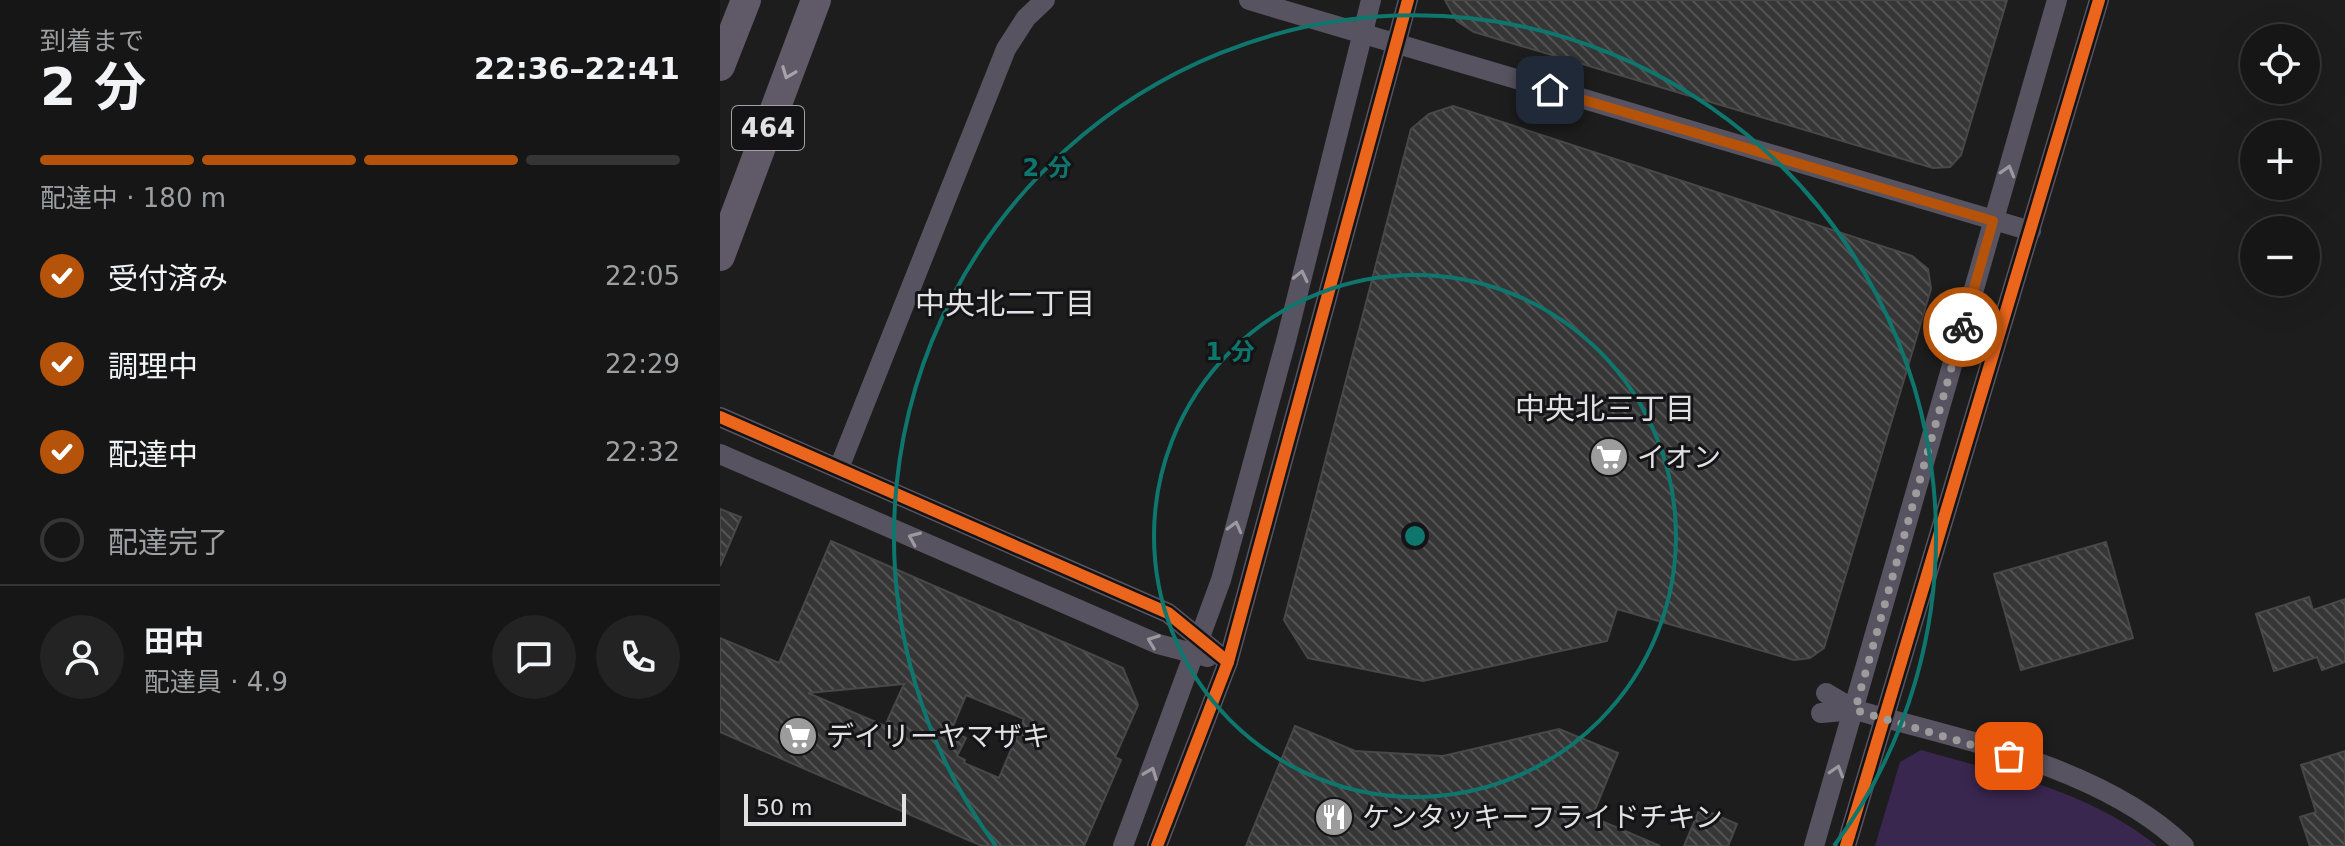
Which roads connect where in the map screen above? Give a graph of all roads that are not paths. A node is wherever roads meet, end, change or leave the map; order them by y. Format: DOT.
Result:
graph roads {
  1 [pos="746,0"];
  2 [pos="816,0"];
  3 [pos="1045,0"];
  4 [pos="1249,0"];
  5 [pos="1371,0"];
  6 [pos="1408,0"];
  7 [pos="2057,0"];
  8 [pos="2099,0"];
  9 [pos="1363,34"];
  10 [pos="1397,44"];
  11 [pos="720,66"];
  12 [pos="1993,221"];
  13 [pos="2031,231"];
  14 [pos="720,256"];
  15 [pos="720,417"];
  16 [pos="720,454"];
  17 [pos="839,468"];
  18 [pos="1197,647"];
  19 [pos="1228,662"];
  20 [pos="1824,703"];
  21 [pos="1855,710"];
  22 [pos="1885,718"];
  23 [pos="1123,846"];
  24 [pos="1157,846"];
  25 [pos="1814,846"];
  26 [pos="1846,846"];
  27 [pos="2184,846"];
  1 -- 11 [label="highway"];
  2 -- 14 [label="highway, 464, one-way"];
  3 -- 17 [label="street"];
  4 -- 9 [label="street"];
  5 -- 9 [label="street"];
  6 -- 10 [label="street"];
  12 -- 7 [label="street, one-way"];
  8 -- 13 [label="street"];
  9 -- 10 [label="street"];
  18 -- 9 [label="street, one-way"];
  10 -- 12 [label="street"];
  10 -- 19 [label="street"];
  12 -- 13 [label="street"];
  12 -- 21 [label="street"];
  13 -- 22 [label="street"];
  15 -- 17 [label="street"];
  18 -- 16 [label="street, one-way"];
  17 -- 18 [label="street"];
  18 -- 19 [label="street"];
  23 -- 18 [label="street, one-way"];
  19 -- 24 [label="street"];
  20 -- 21 [label="street"];
  21 -- 22 [label="street"];
  25 -- 21 [label="street, one-way"];
  22 -- 26 [label="street"];
  22 -- 27 [label="street"];
}
